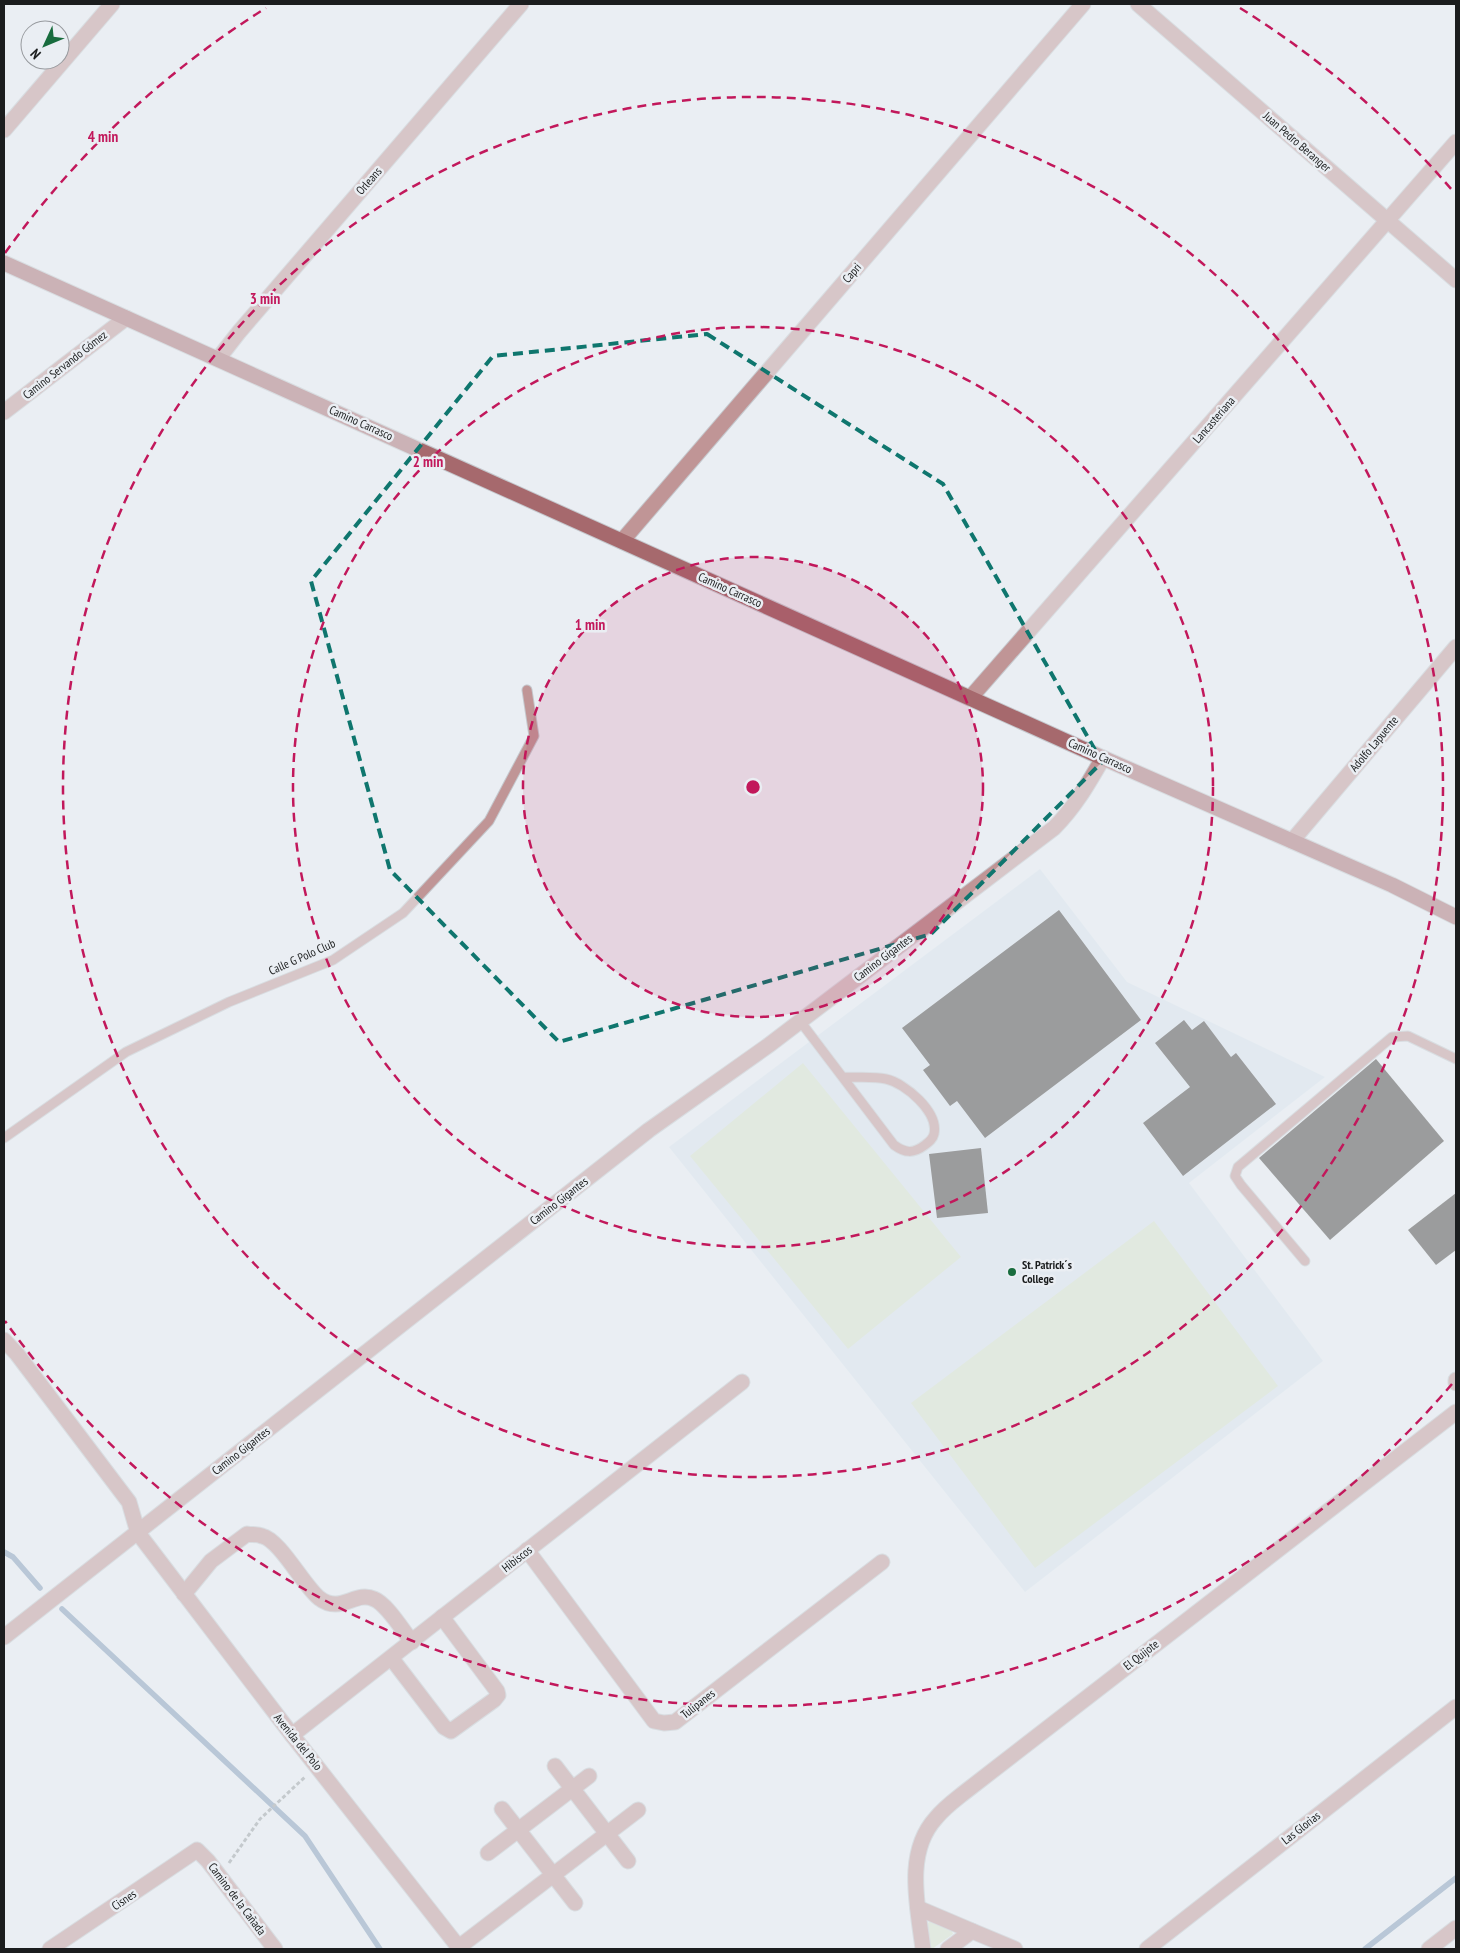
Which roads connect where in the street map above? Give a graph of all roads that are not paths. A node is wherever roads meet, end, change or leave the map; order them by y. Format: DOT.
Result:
graph roads {
  1 [pos="112,4"];
  2 [pos="521,4"];
  3 [pos="1083,4"];
  4 [pos="1138,4"];
  5 [pos="4,130"];
  6 [pos="1456,142"];
  7 [pos="1388,222"];
  8 [pos="4,263"];
  9 [pos="1456,280"];
  10 [pos="126,318"];
  11 [pos="218,359"];
  12 [pos="4,412"];
  13 [pos="622,542"];
  14 [pos="1456,646"];
  15 [pos="527,690"];
  16 [pos="971,697"];
  17 [pos="1103,758"];
  18 [pos="1292,841"];
  19 [pos="1456,917"];
  20 [pos="800,1021"];
  21 [pos="1456,1059"];
  22 [pos="844,1077"];
  23 [pos="4,1138"];
  24 [pos="1305,1261"];
  25 [pos="4,1340"];
  26 [pos="742,1382"];
  27 [pos="1456,1412"];
  28 [pos="138,1532"];
  29 [pos="528,1550"];
  30 [pos="882,1562"];
  31 [pos="184,1594"];
  32 [pos="442,1617"];
  33 [pos="4,1637"];
  34 [pos="412,1642"];
  35 [pos="392,1659"];
  36 [pos="1456,1707"];
  37 [pos="292,1735"];
  38 [pos="555,1766"];
  39 [pos="589,1776"];
  40 [pos="572,1789"];
  41 [pos="502,1809"];
  42 [pos="638,1810"];
  43 [pos="519,1830"];
  44 [pos="607,1834"];
  45 [pos="197,1850"];
  46 [pos="488,1853"];
  47 [pos="628,1860"];
  48 [pos="554,1875"];
  49 [pos="575,1903"];
  50 [pos="918,1908"];
  51 [pos="1456,1928"];
  52 [pos="972,1931"];
  53 [pos="460,1948"];
  54 [pos="50,1949"];
  55 [pos="275,1949"];
  56 [pos="923,1949"];
  57 [pos="948,1949"];
  58 [pos="1015,1949"];
  59 [pos="1147,1949"];
  60 [pos="1429,1949"];
  1 -- 5 [label="street"];
  2 -- 11 [label="street, Orleans"];
  3 -- 13 [label="street, Capri"];
  4 -- 7 [label="street, Juan Pedro Beranger"];
  6 -- 7 [label="street, Lancasteriana"];
  7 -- 9 [label="street, Juan Pedro Beranger"];
  7 -- 16 [label="street, Lancasteriana"];
  8 -- 10 [label="main road, Camino Carrasco"];
  10 -- 11 [label="main road, Camino Carrasco"];
  10 -- 12 [label="street, Camino Servando Gómez"];
  11 -- 13 [label="main road, Camino Carrasco"];
  13 -- 16 [label="main road, Camino Carrasco"];
  14 -- 18 [label="street, Adolfo Lapuente"];
  15 -- 23 [label="lane, Calle G Polo Club"];
  16 -- 17 [label="main road, Camino Carrasco"];
  17 -- 18 [label="main road, Camino Carrasco"];
  17 -- 20 [label="street, Camino Gigantes"];
  18 -- 19 [label="main road, Camino Carrasco"];
  20 -- 22 [label="lane"];
  20 -- 28 [label="street, Camino Gigantes"];
  21 -- 24 [label="lane"];
  22 -- 22 [label="lane"];
  25 -- 28 [label="street, Avenida del Polo"];
  26 -- 29 [label="street, Hibiscos"];
  27 -- 50 [label="street, El Quijote"];
  28 -- 31 [label="street, Avenida del Polo"];
  28 -- 33 [label="street, Camino Gigantes"];
  29 -- 30 [label="street, Tulipanes"];
  29 -- 32 [label="street, Hibiscos"];
  31 -- 34 [label="street"];
  31 -- 37 [label="street, Avenida del Polo"];
  32 -- 34 [label="street, Hibiscos"];
  32 -- 35 [label="street"];
  34 -- 35 [label="street, Hibiscos"];
  35 -- 37 [label="street, Hibiscos"];
  36 -- 59 [label="street, Las Glorias"];
  37 -- 53 [label="street, Avenida del Polo"];
  38 -- 40 [label="street"];
  39 -- 40 [label="street"];
  40 -- 43 [label="street"];
  40 -- 44 [label="street"];
  41 -- 43 [label="street"];
  42 -- 44 [label="street"];
  43 -- 46 [label="street"];
  43 -- 48 [label="street"];
  44 -- 47 [label="street"];
  44 -- 48 [label="street"];
  45 -- 54 [label="street, Cisnes"];
  45 -- 55 [label="street, Camino de la Cañada"];
  48 -- 49 [label="street"];
  48 -- 53 [label="street"];
  50 -- 52 [label="street"];
  50 -- 56 [label="street, El Quijote"];
  51 -- 60 [label="street"];
  52 -- 57 [label="street"];
  52 -- 58 [label="street"];
}
